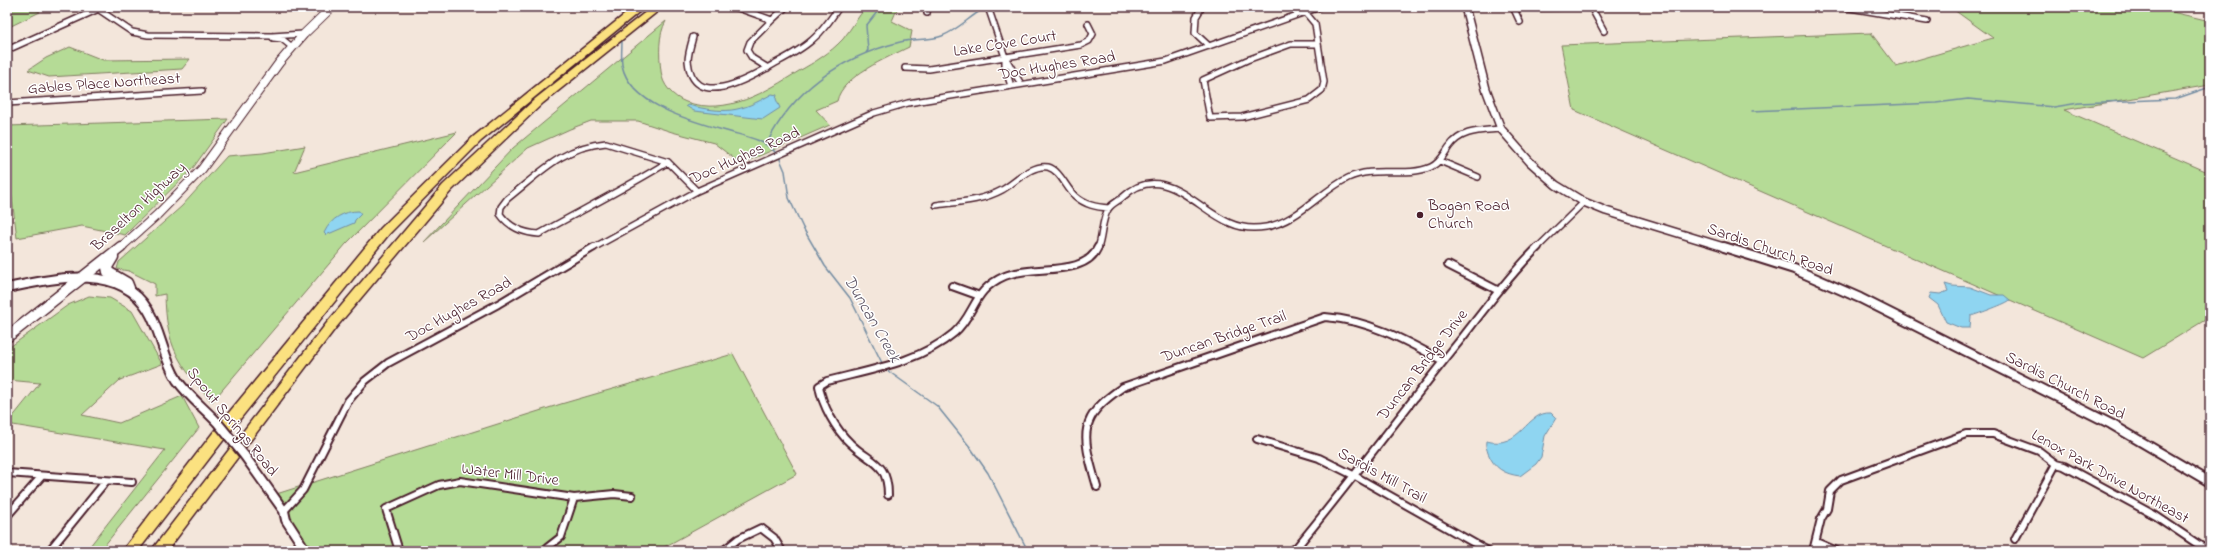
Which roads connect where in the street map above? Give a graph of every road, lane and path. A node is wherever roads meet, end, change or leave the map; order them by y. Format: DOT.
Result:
graph roads {
  1 [pos="332,7"];
  2 [pos="640,7"];
  3 [pos="658,7"];
  4 [pos="735,7"];
  5 [pos="786,7"];
  6 [pos="839,7"];
  7 [pos="928,7"];
  8 [pos="988,7"];
  9 [pos="1202,7"];
  10 [pos="1320,7"];
  11 [pos="1564,7"];
  12 [pos="1591,7"];
  13 [pos="1844,7"];
  14 [pos="99,8"];
  15 [pos="1514,8"];
  16 [pos="1466,9"];
  17 [pos="1305,12"];
  18 [pos="927,13"];
  19 [pos="772,20"];
  20 [pos="1928,21"];
  21 [pos="1520,22"];
  22 [pos="1088,24"];
  23 [pos="1604,31"];
  24 [pos="303,34"];
  25 [pos="272,36"];
  26 [pos="693,37"];
  27 [pos="1318,44"];
  28 [pos="1209,46"];
  29 [pos="292,47"];
  30 [pos="7,50"];
  31 [pos="1005,58"];
  32 [pos="768,68"];
  33 [pos="905,68"];
  34 [pos="1021,84"];
  35 [pos="1011,86"];
  36 [pos="202,91"];
  37 [pos="7,103"];
  38 [pos="1501,129"];
  39 [pos="1440,161"];
  40 [pos="668,162"];
  41 [pos="1478,177"];
  42 [pos="697,191"];
  43 [pos="1584,202"];
  44 [pos="936,205"];
  45 [pos="1109,208"];
  46 [pos="114,253"];
  47 [pos="1448,265"];
  48 [pos="83,278"];
  49 [pos="952,286"];
  50 [pos="7,288"];
  51 [pos="129,288"];
  52 [pos="1499,291"];
  53 [pos="977,295"];
  54 [pos="7,337"];
  55 [pos="1443,361"];
  56 [pos="1257,439"];
  57 [pos="2056,464"];
  58 [pos="7,473"];
  59 [pos="1355,476"];
  60 [pos="41,477"];
  61 [pos="106,481"];
  62 [pos="132,482"];
  63 [pos="2210,482"];
  64 [pos="1097,487"];
  65 [pos="888,495"];
  66 [pos="632,496"];
  67 [pos="574,498"];
  68 [pos="284,511"];
  69 [pos="7,516"];
  70 [pos="2015,539"];
  71 [pos="1816,542"];
  72 [pos="49,551"];
  73 [pos="129,551"];
  74 [pos="158,551"];
  75 [pos="306,551"];
  76 [pos="398,551"];
  77 [pos="543,551"];
  78 [pos="723,551"];
  79 [pos="782,551"];
  80 [pos="1290,551"];
  81 [pos="1488,551"];
  82 [pos="1813,551"];
  83 [pos="1837,551"];
  84 [pos="2208,551"];
  1 -- 24 [label="main road, Braselton Highway"];
  2 -- 73 [label="highway"];
  3 -- 74 [label="highway"];
  4 -- 19 [label="street"];
  5 -- 19 [label="street"];
  6 -- 32 [label="street"];
  7 -- 18 [label="street"];
  8 -- 31 [label="street"];
  9 -- 28 [label="street"];
  10 -- 17 [label="street, Doc Hughes Road"];
  11 -- 15 [label="street"];
  12 -- 23 [label="street"];
  13 -- 20 [label="street"];
  14 -- 25 [label="street"];
  14 -- 30 [label="street"];
  15 -- 21 [label="street"];
  16 -- 38 [label="street, Sardis Church Road"];
  17 -- 27 [label="street"];
  17 -- 28 [label="street, Doc Hughes Road"];
  19 -- 32 [label="street"];
  22 -- 31 [label="street, Lake Cove Court"];
  24 -- 25 [label="street"];
  24 -- 29 [label="main road, Braselton Highway"];
  25 -- 29 [label="street"];
  26 -- 32 [label="street"];
  27 -- 27 [label="street"];
  28 -- 34 [label="street, Doc Hughes Road"];
  29 -- 46 [label="main road, Braselton Highway"];
  31 -- 33 [label="street, Lake Cove Court"];
  31 -- 34 [label="street"];
  31 -- 35 [label="street"];
  34 -- 35 [label="street, Doc Hughes Road"];
  35 -- 42 [label="street, Doc Hughes Road"];
  36 -- 37 [label="street, Gables Place Northeast"];
  38 -- 39 [label="street"];
  38 -- 43 [label="street, Sardis Church Road"];
  39 -- 41 [label="street"];
  39 -- 45 [label="street"];
  40 -- 40 [label="street"];
  40 -- 42 [label="street"];
  42 -- 68 [label="street, Doc Hughes Road"];
  43 -- 52 [label="street, Duncan Bridge Drive"];
  43 -- 63 [label="street, Sardis Church Road"];
  44 -- 45 [label="street"];
  45 -- 53 [label="street"];
  46 -- 48 [label="main road, Braselton Highway"];
  46 -- 51 [label="main road"];
  47 -- 52 [label="street"];
  48 -- 50 [label="street, Spout Springs Road"];
  48 -- 51 [label="street, Spout Springs Road"];
  48 -- 54 [label="main road, Braselton Highway"];
  49 -- 53 [label="street"];
  51 -- 68 [label="street, Spout Springs Road, bridge"];
  52 -- 55 [label="street, Duncan Bridge Drive"];
  53 -- 65 [label="street"];
  55 -- 59 [label="street, Duncan Bridge Drive"];
  55 -- 64 [label="street, Duncan Bridge Trail"];
  56 -- 59 [label="street, Sardis Mill Trail"];
  57 -- 70 [label="street"];
  57 -- 71 [label="street, Lenox Park Drive Northeast"];
  57 -- 84 [label="street, Lenox Park Drive Northeast"];
  58 -- 60 [label="street"];
  59 -- 80 [label="street, Duncan Bridge Drive"];
  59 -- 81 [label="street, Sardis Mill Trail"];
  60 -- 61 [label="street"];
  60 -- 69 [label="street"];
  61 -- 62 [label="street"];
  61 -- 72 [label="street"];
  66 -- 67 [label="street, Water Mill Drive"];
  67 -- 76 [label="street, Water Mill Drive"];
  67 -- 77 [label="street"];
  68 -- 75 [label="street, Spout Springs Road"];
  71 -- 82 [label="street, Lenox Park Drive Northeast"];
  71 -- 83 [label="street"];
  78 -- 79 [label="street"];
}
